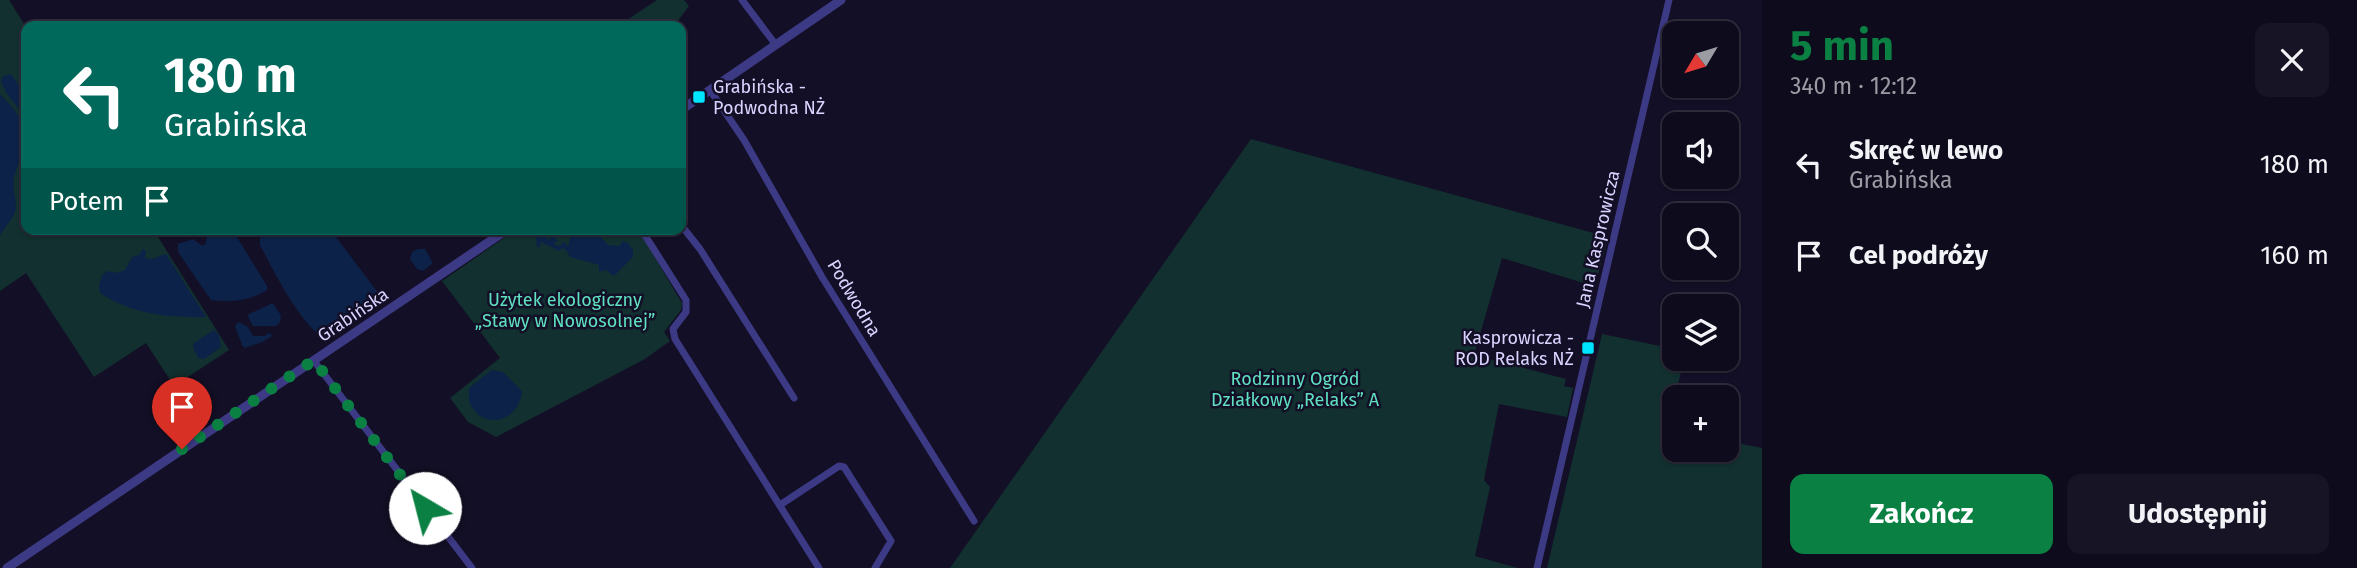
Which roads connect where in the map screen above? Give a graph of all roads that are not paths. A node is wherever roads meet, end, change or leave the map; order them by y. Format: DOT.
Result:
graph roads {
  1 [pos="742,0"];
  2 [pos="841,0"];
  3 [pos="1670,0"];
  4 [pos="776,45"];
  5 [pos="710,90"];
  6 [pos="686,107"];
  7 [pos="686,231"];
  8 [pos="499,235"];
  9 [pos="644,235"];
  10 [pos="314,360"];
  11 [pos="794,398"];
  12 [pos="780,505"];
  13 [pos="974,521"];
  14 [pos="7,568"];
  15 [pos="472,568"];
  16 [pos="819,568"];
  17 [pos="875,568"];
  18 [pos="1537,568"];
  1 -- 4 [label="street"];
  2 -- 4 [label="street"];
  3 -- 18 [label="street, Jana Kasprowicza"];
  4 -- 5 [label="street"];
  5 -- 6 [label="street"];
  5 -- 13 [label="street, Podwodna"];
  7 -- 11 [label="street"];
  8 -- 10 [label="street, Grabińska"];
  9 -- 12 [label="street"];
  10 -- 14 [label="street, Grabińska"];
  10 -- 15 [label="street"];
  12 -- 16 [label="street"];
  12 -- 17 [label="street"];
}
